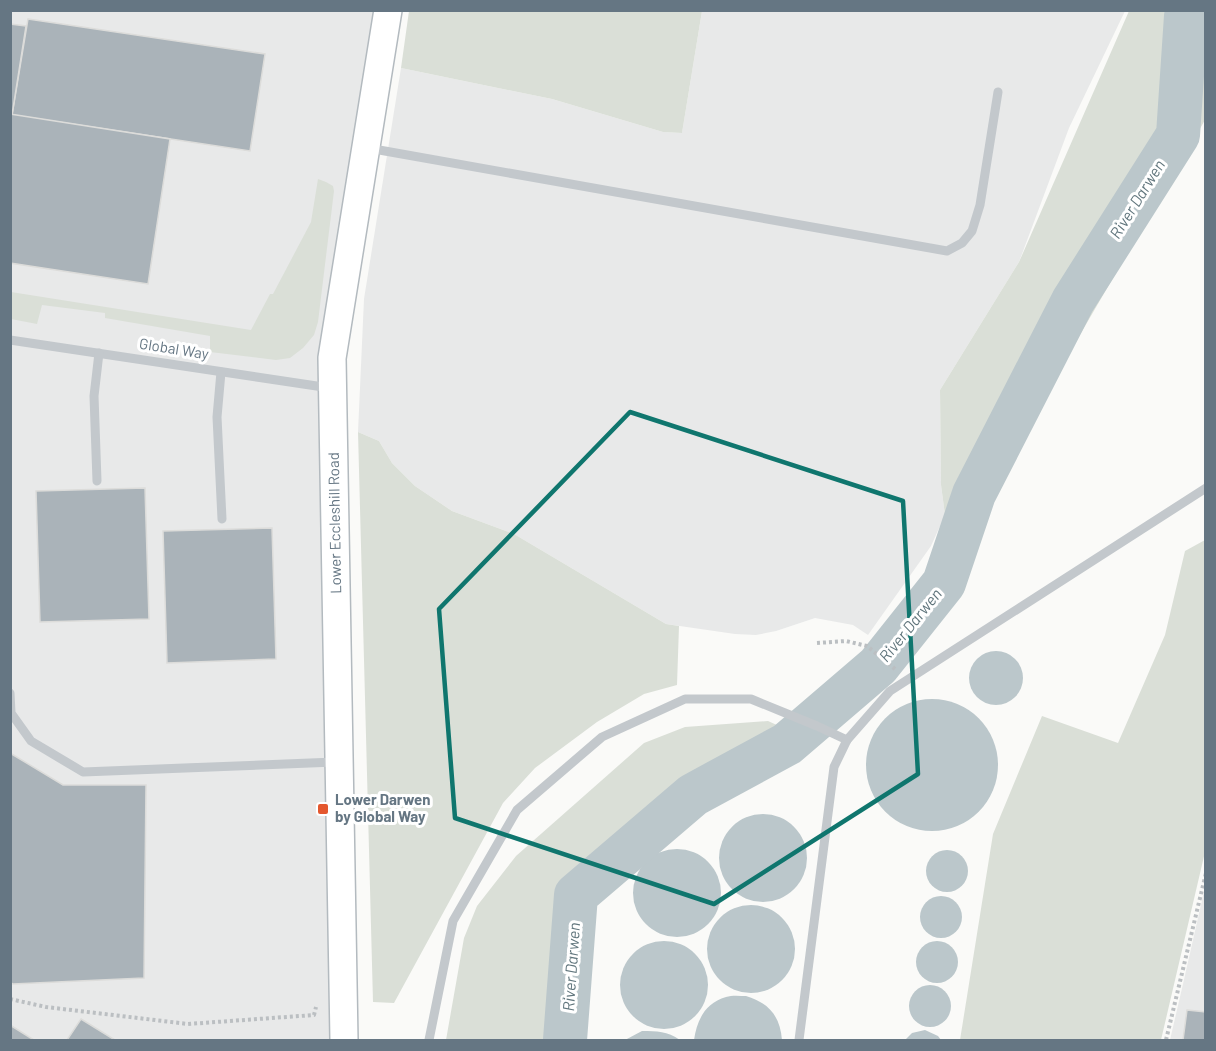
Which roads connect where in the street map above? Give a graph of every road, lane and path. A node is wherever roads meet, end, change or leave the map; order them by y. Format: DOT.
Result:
graph roads {
  1 [pos="388,10"];
  2 [pos="998,92"];
  3 [pos="366,148"];
  4 [pos="10,340"];
  5 [pos="99,353"];
  6 [pos="221,372"];
  7 [pos="332,389"];
  8 [pos="97,481"];
  9 [pos="1206,488"];
  10 [pos="222,519"];
  11 [pos="818,643"];
  12 [pos="895,669"];
  13 [pos="10,693"];
  14 [pos="847,740"];
  15 [pos="340,762"];
  16 [pos="1206,873"];
  17 [pos="344,997"];
  18 [pos="10,999"];
  19 [pos="344,1041"];
  20 [pos="429,1041"];
  21 [pos="799,1041"];
  22 [pos="1166,1041"];
  1 -- 3 [label="street, Lower Eccleshill Road"];
  2 -- 3 [label="lane"];
  3 -- 7 [label="street, Lower Eccleshill Road"];
  4 -- 5 [label="lane, Global Way"];
  5 -- 6 [label="lane, Global Way"];
  5 -- 8 [label="lane"];
  6 -- 7 [label="lane, Global Way"];
  6 -- 10 [label="lane"];
  7 -- 15 [label="street, Lower Eccleshill Road"];
  9 -- 14 [label="lane"];
  11 -- 12 [label="path"];
  13 -- 15 [label="lane"];
  14 -- 20 [label="lane"];
  14 -- 21 [label="lane"];
  15 -- 17 [label="street, Lower Eccleshill Road"];
  16 -- 22 [label="path"];
  17 -- 18 [label="path"];
  17 -- 19 [label="street, Lower Eccleshill Road"];
}
